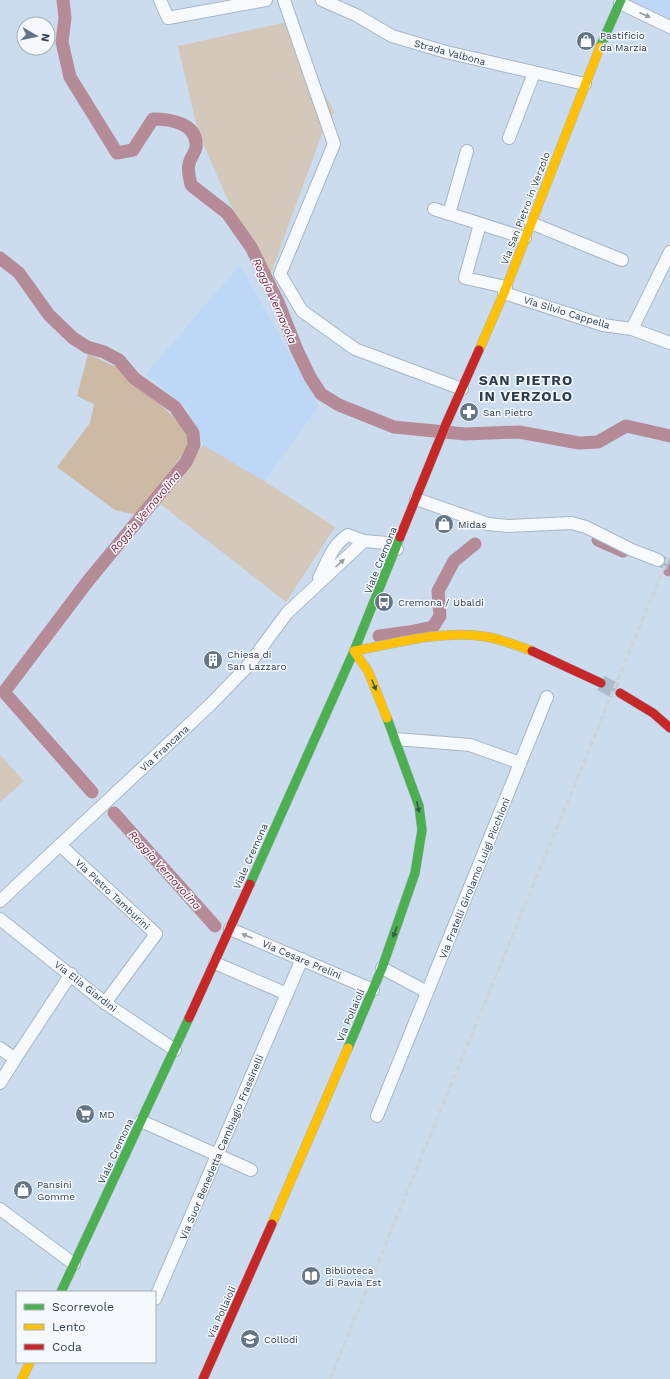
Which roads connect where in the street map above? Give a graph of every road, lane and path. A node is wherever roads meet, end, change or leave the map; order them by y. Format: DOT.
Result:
graph roads {
  1 [pos="160,0"];
  2 [pos="266,0"];
  3 [pos="284,0"];
  4 [pos="322,0"];
  5 [pos="621,2"];
  6 [pos="670,27"];
  7 [pos="534,72"];
  8 [pos="585,84"];
  9 [pos="509,138"];
  10 [pos="467,151"];
  11 [pos="434,209"];
  12 [pos="449,214"];
  13 [pos="531,223"];
  14 [pos="480,224"];
  15 [pos="525,238"];
  16 [pos="670,252"];
  17 [pos="622,260"];
  18 [pos="504,290"];
  19 [pos="632,329"];
  20 [pos="670,343"];
  21 [pos="462,389"];
  22 [pos="446,424"];
  23 [pos="416,499"];
  24 [pos="364,541"];
  25 [pos="397,549"];
  26 [pos="658,560"];
  27 [pos="316,584"];
  28 [pos="354,651"];
  29 [pos="601,684"];
  30 [pos="620,693"];
  31 [pos="547,696"];
  32 [pos="670,728"];
  33 [pos="396,739"];
  34 [pos="520,763"];
  35 [pos="60,845"];
  36 [pos="0,901"];
  37 [pos="0,919"];
  38 [pos="230,929"];
  39 [pos="302,959"];
  40 [pos="215,963"];
  41 [pos="382,968"];
  42 [pos="71,974"];
  43 [pos="373,990"];
  44 [pos="427,992"];
  45 [pos="287,994"];
  46 [pos="105,1003"];
  47 [pos="0,1048"];
  48 [pos="175,1050"];
  49 [pos="15,1059"];
  50 [pos="0,1083"];
  51 [pos="377,1116"];
  52 [pos="141,1121"];
  53 [pos="218,1154"];
  54 [pos="251,1170"];
  55 [pos="0,1209"];
  56 [pos="74,1264"];
  57 [pos="61,1291"];
  58 [pos="156,1297"];
  59 [pos="30,1363"];
  60 [pos="22,1379"];
  61 [pos="203,1379"];
  1 -- 2 [label="street"];
  3 -- 21 [label="street"];
  4 -- 7 [label="street, Strada Valbona"];
  5 -- 6 [label="street, one-way"];
  5 -- 8 [label="main road, Via San Pietro in Verzolo"];
  7 -- 8 [label="street, Strada Valbona"];
  7 -- 9 [label="street"];
  8 -- 13 [label="main road, Via San Pietro in Verzolo"];
  10 -- 12 [label="street"];
  11 -- 12 [label="street"];
  12 -- 14 [label="street"];
  13 -- 15 [label="main road, Via San Pietro in Verzolo"];
  13 -- 17 [label="street"];
  14 -- 15 [label="street"];
  14 -- 18 [label="street, Via Silvio Cappella"];
  15 -- 18 [label="main road, Via San Pietro in Verzolo"];
  16 -- 19 [label="street"];
  18 -- 19 [label="street, Via Silvio Cappella"];
  18 -- 21 [label="main road, Via San Pietro in Verzolo"];
  19 -- 20 [label="street, Via Silvio Cappella"];
  21 -- 22 [label="main road, Via San Pietro in Verzolo"];
  22 -- 23 [label="main road, Viale Cremona"];
  23 -- 25 [label="main road, Viale Cremona"];
  23 -- 26 [label="street"];
  24 -- 25 [label="street, Via Francana"];
  27 -- 24 [label="street, Via Francana, one-way"];
  24 -- 27 [label="street, Via Francana"];
  25 -- 28 [label="main road, Viale Cremona"];
  27 -- 35 [label="street, Via Francana"];
  28 -- 29 [label="main road"];
  28 -- 33 [label="main road, Via Pollaioli, one-way"];
  28 -- 38 [label="main road, Viale Cremona"];
  30 -- 32 [label="main road"];
  31 -- 34 [label="street, Via Fratelli Girolamo Luigi Picchioni"];
  33 -- 34 [label="street"];
  33 -- 41 [label="main road, Via Pollaioli, one-way"];
  34 -- 44 [label="street, Via Fratelli Girolamo Luigi Picchioni"];
  35 -- 36 [label="street, Via Francana"];
  35 -- 46 [label="street, Via Pietro Tamburini"];
  37 -- 42 [label="street, Via Elia Giardini"];
  39 -- 38 [label="street, Via Cesare Prelini, one-way"];
  38 -- 40 [label="main road, Viale Cremona"];
  39 -- 43 [label="street, Via Cesare Prelini"];
  39 -- 45 [label="street, Via Suor Benedetta Cambiagio Frassinelli"];
  40 -- 45 [label="street"];
  40 -- 48 [label="main road, Viale Cremona"];
  41 -- 43 [label="main road, Via Pollaioli"];
  41 -- 44 [label="street"];
  42 -- 46 [label="street, Via Elia Giardini"];
  42 -- 49 [label="street"];
  43 -- 61 [label="main road, Via Pollaioli"];
  44 -- 51 [label="street, Via Fratelli Girolamo Luigi Picchioni"];
  45 -- 53 [label="street, Via Suor Benedetta Cambiagio Frassinelli"];
  46 -- 48 [label="street, Via Elia Giardini"];
  47 -- 49 [label="street"];
  48 -- 52 [label="main road, Viale Cremona"];
  49 -- 50 [label="street"];
  52 -- 53 [label="street"];
  52 -- 56 [label="main road, Viale Cremona"];
  53 -- 54 [label="street"];
  53 -- 58 [label="street, Via Suor Benedetta Cambiagio Frassinelli"];
  55 -- 56 [label="street"];
  56 -- 57 [label="main road, Viale Cremona"];
  59 -- 60 [label="main road"];
}
